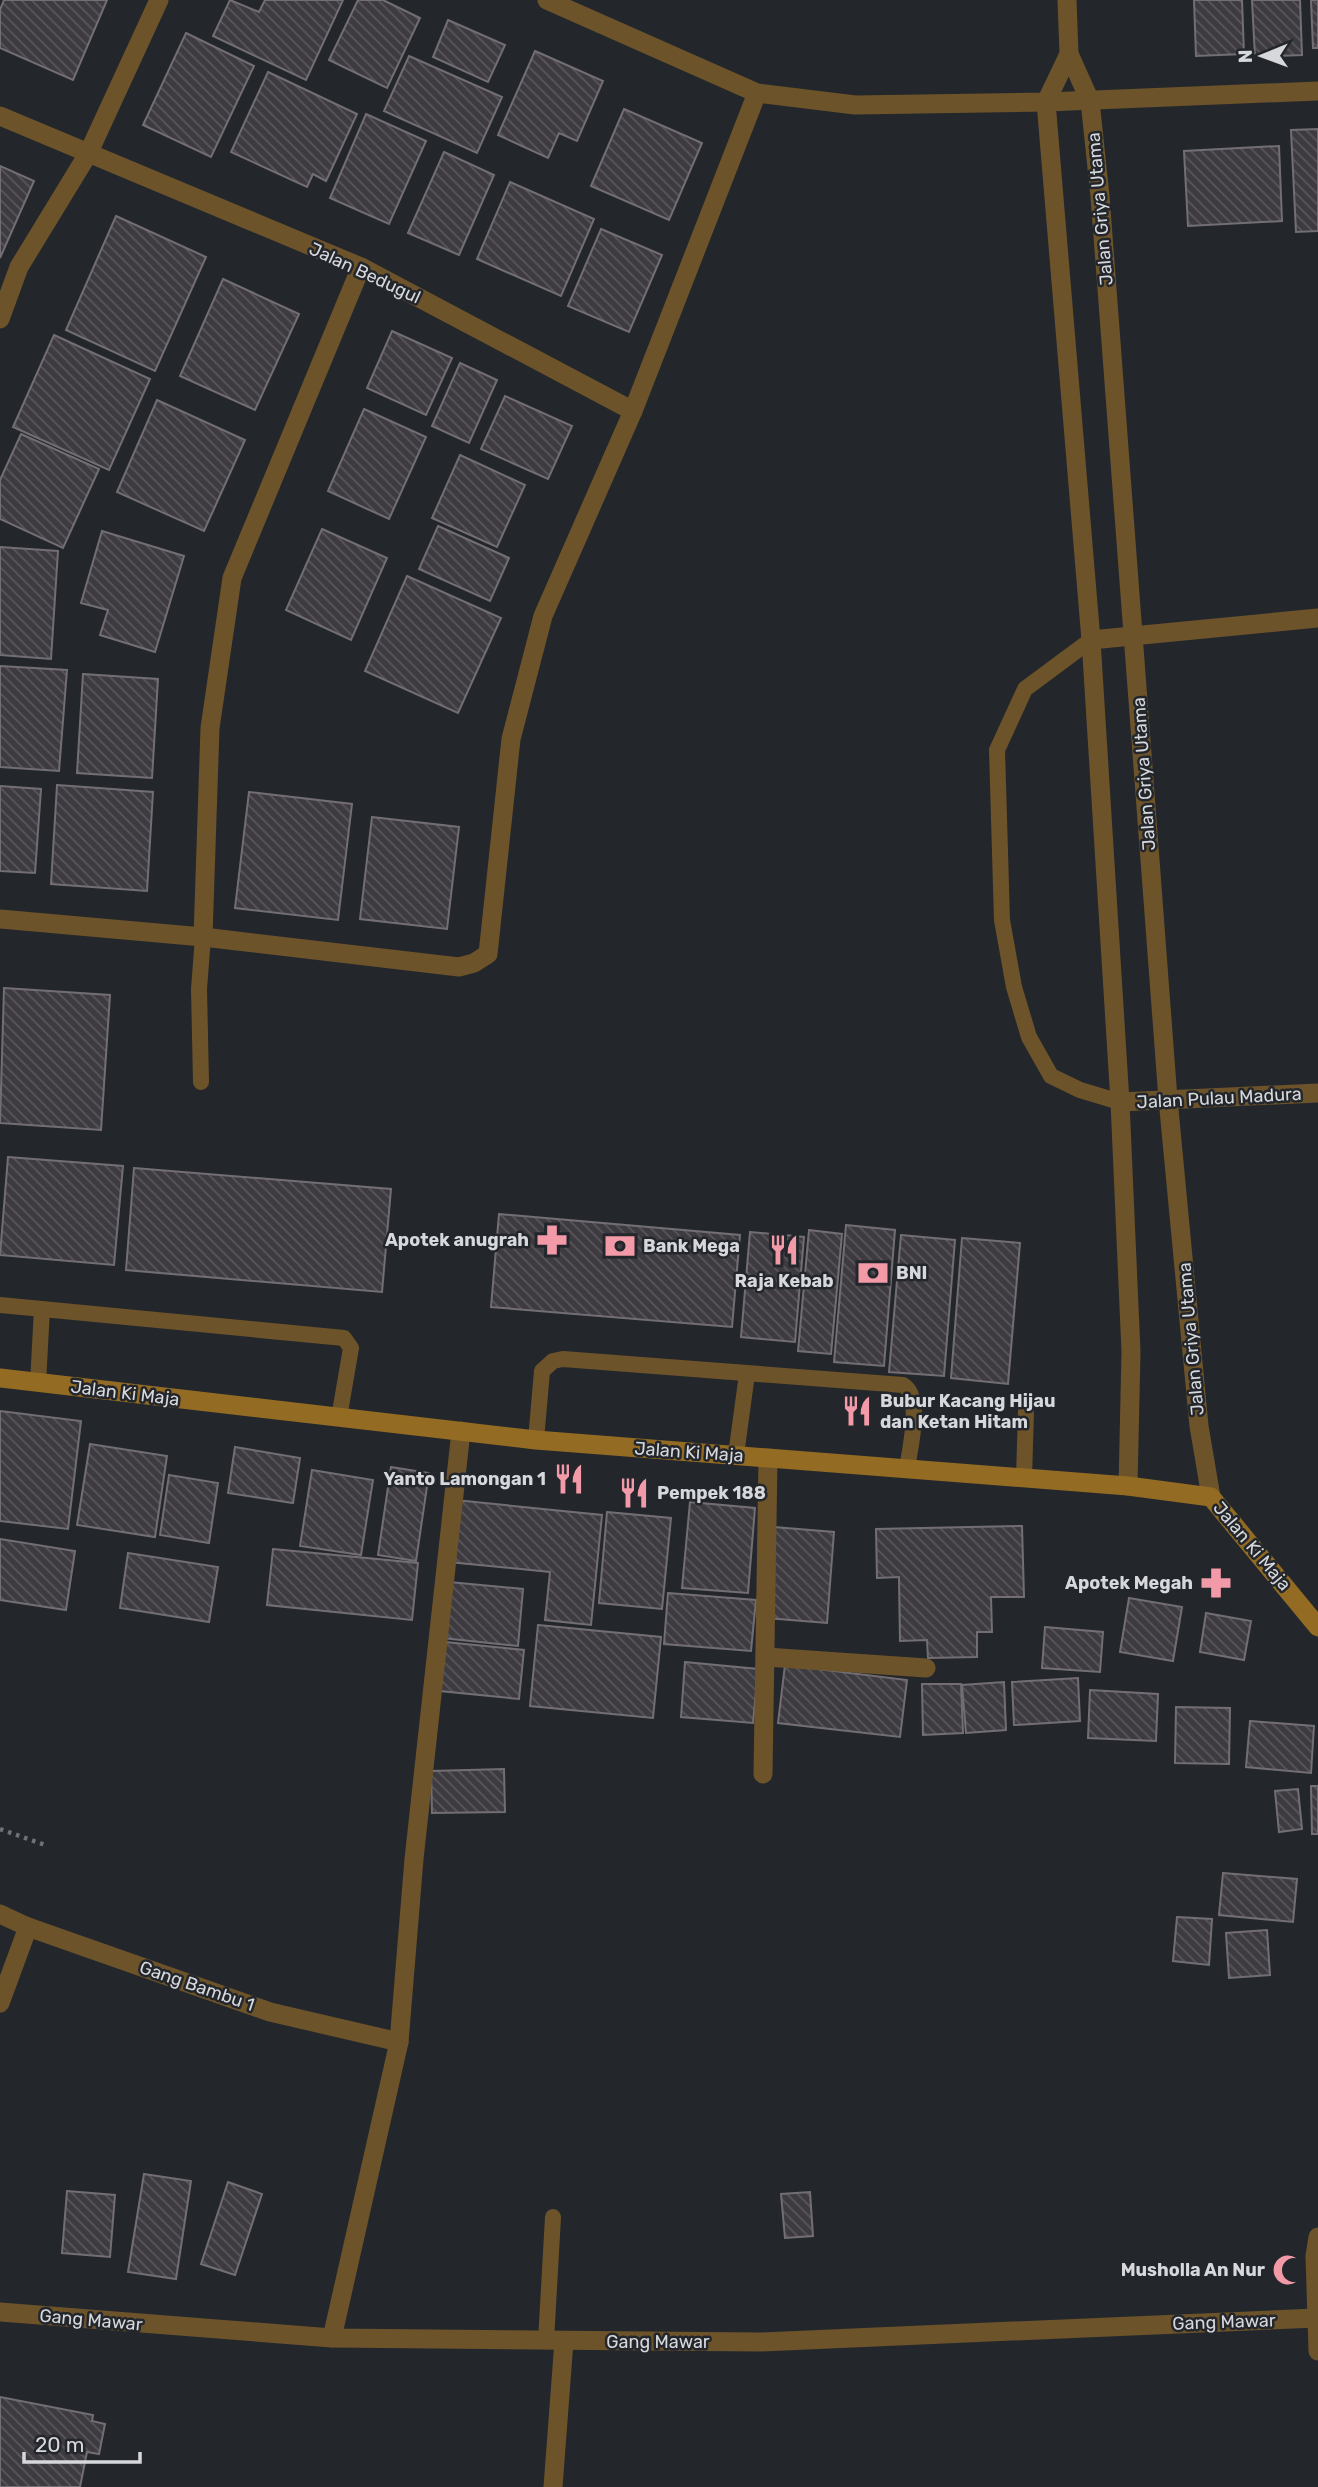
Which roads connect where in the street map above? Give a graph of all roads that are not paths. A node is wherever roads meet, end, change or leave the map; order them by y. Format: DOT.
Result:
graph roads {
  1 [pos="159,0"];
  2 [pos="548,0"];
  3 [pos="1067,0"];
  4 [pos="1069,54"];
  5 [pos="1318,91"];
  6 [pos="757,93"];
  7 [pos="1090,101"];
  8 [pos="1046,103"];
  9 [pos="0,116"];
  10 [pos="88,154"];
  11 [pos="361,267"];
  12 [pos="0,319"];
  13 [pos="633,411"];
  14 [pos="1318,618"];
  15 [pos="1134,636"];
  16 [pos="1091,640"];
  17 [pos="0,919"];
  18 [pos="203,937"];
  19 [pos="201,1082"];
  20 [pos="1318,1093"];
  21 [pos="1168,1099"];
  22 [pos="1121,1102"];
  23 [pos="0,1305"];
  24 [pos="41,1309"];
  25 [pos="747,1374"];
  26 [pos="0,1378"];
  27 [pos="38,1383"];
  28 [pos="1026,1411"];
  29 [pos="340,1418"];
  30 [pos="461,1431"];
  31 [pos="536,1440"];
  32 [pos="736,1455"];
  33 [pos="768,1458"];
  34 [pos="907,1468"];
  35 [pos="1024,1478"];
  36 [pos="1128,1486"];
  37 [pos="1211,1497"];
  38 [pos="1318,1627"];
  39 [pos="765,1657"];
  40 [pos="926,1668"];
  41 [pos="763,1774"];
  42 [pos="0,1914"];
  43 [pos="28,1927"];
  44 [pos="0,2003"];
  45 [pos="399,2042"];
  46 [pos="553,2217"];
  47 [pos="1318,2237"];
  48 [pos="0,2312"];
  49 [pos="1316,2318"];
  50 [pos="332,2338"];
  51 [pos="555,2341"];
  52 [pos="1318,2351"];
  53 [pos="553,2487"];
  1 -- 10 [label="street"];
  2 -- 6 [label="street"];
  3 -- 4 [label="street, Jalan Griya Utama"];
  4 -- 7 [label="street, Jalan Griya Utama"];
  4 -- 8 [label="street, Jalan Griya Utama"];
  5 -- 7 [label="street"];
  6 -- 8 [label="street"];
  6 -- 13 [label="street"];
  7 -- 8 [label="street"];
  7 -- 15 [label="street, Jalan Griya Utama"];
  8 -- 16 [label="street, Jalan Griya Utama"];
  9 -- 10 [label="street, Jalan Bedugul"];
  10 -- 11 [label="street, Jalan Bedugul"];
  10 -- 12 [label="street"];
  11 -- 13 [label="street, Jalan Bedugul"];
  11 -- 18 [label="street"];
  13 -- 18 [label="street"];
  14 -- 15 [label="street"];
  15 -- 16 [label="street"];
  15 -- 21 [label="street, Jalan Griya Utama"];
  16 -- 22 [label="street, Jalan Griya Utama"];
  16 -- 22 [label="lane"];
  17 -- 18 [label="street"];
  18 -- 19 [label="lane"];
  20 -- 21 [label="street, Jalan Pulau Madura"];
  21 -- 22 [label="street, Jalan Pulau Madura"];
  21 -- 37 [label="street, Jalan Griya Utama"];
  22 -- 36 [label="street, Jalan Griya Utama"];
  23 -- 24 [label="lane"];
  24 -- 27 [label="lane"];
  24 -- 29 [label="lane"];
  25 -- 31 [label="lane"];
  25 -- 32 [label="lane"];
  25 -- 34 [label="lane"];
  26 -- 27 [label="main road, Jalan Ki Maja"];
  27 -- 29 [label="main road, Jalan Ki Maja"];
  28 -- 35 [label="lane"];
  29 -- 30 [label="main road, Jalan Ki Maja"];
  30 -- 31 [label="main road, Jalan Ki Maja"];
  30 -- 45 [label="street"];
  31 -- 32 [label="main road, Jalan Ki Maja"];
  32 -- 33 [label="main road, Jalan Ki Maja"];
  33 -- 34 [label="main road, Jalan Ki Maja"];
  33 -- 39 [label="street"];
  34 -- 35 [label="main road, Jalan Ki Maja"];
  35 -- 36 [label="main road, Jalan Ki Maja"];
  36 -- 37 [label="main road, Jalan Ki Maja"];
  37 -- 38 [label="main road, Jalan Ki Maja"];
  39 -- 40 [label="street"];
  39 -- 41 [label="street"];
  42 -- 43 [label="street, Gang Bambu 1"];
  43 -- 44 [label="street"];
  43 -- 45 [label="street, Gang Bambu 1"];
  45 -- 50 [label="street"];
  46 -- 51 [label="lane"];
  47 -- 49 [label="street"];
  48 -- 50 [label="street, Gang Mawar"];
  49 -- 51 [label="street, Gang Mawar"];
  49 -- 52 [label="street"];
  50 -- 51 [label="street, Gang Mawar"];
  51 -- 53 [label="street"];
}
